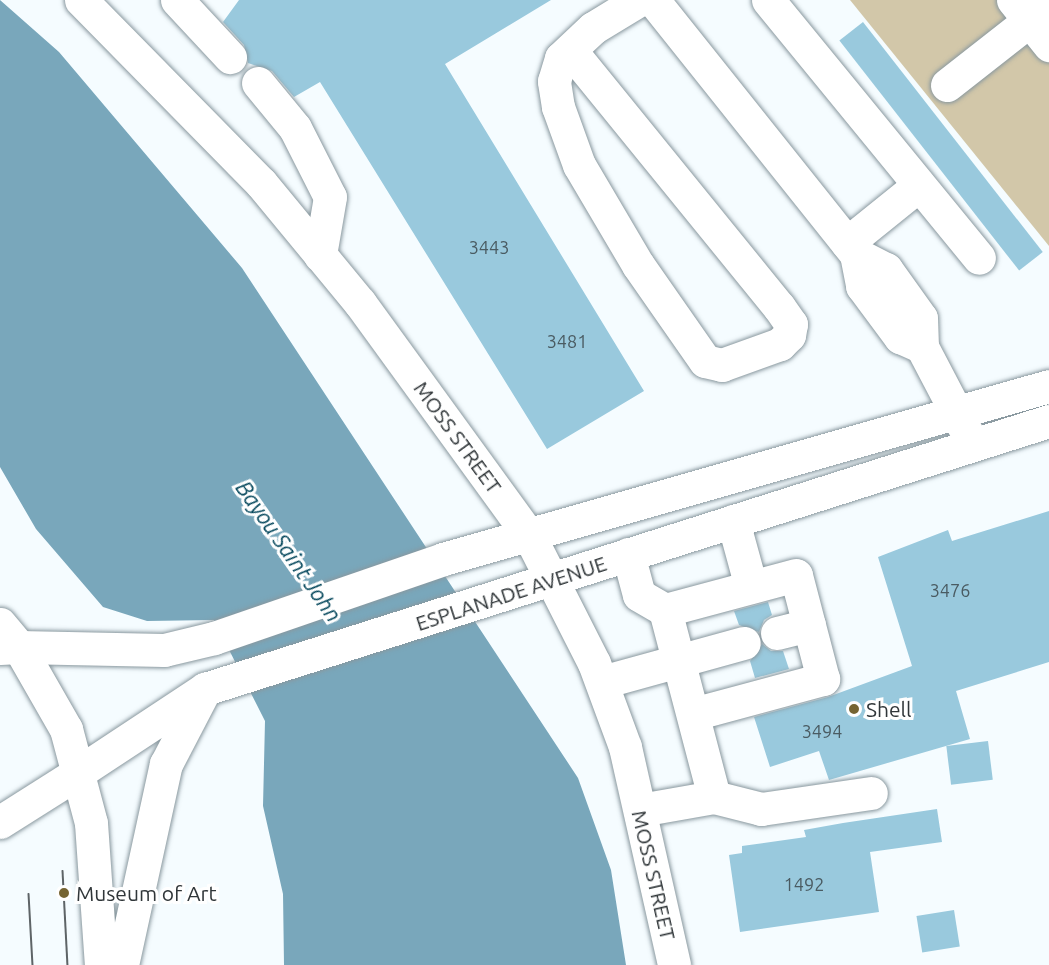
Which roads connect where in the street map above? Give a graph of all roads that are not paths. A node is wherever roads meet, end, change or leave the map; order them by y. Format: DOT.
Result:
graph roads {
  1 [pos="81,0"];
  2 [pos="177,0"];
  3 [pos="639,0"];
  4 [pos="653,0"];
  5 [pos="768,0"];
  6 [pos="1035,18"];
  7 [pos="570,50"];
  8 [pos="230,57"];
  9 [pos="258,83"];
  10 [pos="947,85"];
  11 [pos="919,185"];
  12 [pos="851,248"];
  13 [pos="320,255"];
  14 [pos="979,258"];
  15 [pos="1049,386"];
  16 [pos="958,414"];
  17 [pos="1049,421"];
  18 [pos="973,445"];
  19 [pos="733,521"];
  20 [pos="530,537"];
  21 [pos="628,554"];
  22 [pos="554,578"];
  23 [pos="751,586"];
  24 [pos="665,610"];
  25 [pos="809,625"];
  26 [pos="777,633"];
  27 [pos="6,640"];
  28 [pos="744,642"];
  29 [pos="678,660"];
  30 [pos="602,682"];
  31 [pos="205,689"];
  32 [pos="693,714"];
  33 [pos="79,772"];
  34 [pos="871,793"];
  35 [pos="714,797"];
  36 [pos="640,810"];
  37 [pos="0,822"];
  38 [pos="100,965"];
  39 [pos="122,965"];
  40 [pos="674,965"];
  1 -- 13 [label="street, MOSS STREET"];
  2 -- 8 [label="street"];
  3 -- 7 [label="street"];
  4 -- 12 [label="street"];
  5 -- 11 [label="street"];
  6 -- 10 [label="street"];
  7 -- 7 [label="street"];
  9 -- 13 [label="street"];
  11 -- 12 [label="street"];
  11 -- 14 [label="street"];
  12 -- 16 [label="street"];
  13 -- 20 [label="street, MOSS STREET"];
  15 -- 16 [label="street"];
  16 -- 18 [label="street"];
  16 -- 20 [label="street"];
  17 -- 18 [label="street, ESPLANADE AVENUE"];
  18 -- 19 [label="street, ESPLANADE AVENUE"];
  19 -- 21 [label="street, ESPLANADE AVENUE"];
  19 -- 23 [label="street"];
  20 -- 22 [label="street, MOSS STREET"];
  20 -- 27 [label="street"];
  21 -- 22 [label="street, ESPLANADE AVENUE"];
  21 -- 24 [label="street"];
  22 -- 30 [label="street, MOSS STREET"];
  22 -- 31 [label="street, ESPLANADE AVENUE"];
  23 -- 24 [label="street"];
  23 -- 25 [label="street"];
  24 -- 29 [label="street"];
  25 -- 26 [label="street"];
  25 -- 32 [label="street"];
  27 -- 33 [label="street"];
  28 -- 29 [label="street"];
  29 -- 30 [label="street"];
  29 -- 32 [label="street"];
  30 -- 36 [label="street, MOSS STREET"];
  31 -- 33 [label="street, ESPLANADE AVENUE"];
  31 -- 39 [label="street"];
  32 -- 35 [label="street"];
  33 -- 37 [label="street, ESPLANADE AVENUE"];
  33 -- 38 [label="street"];
  34 -- 35 [label="street"];
  35 -- 36 [label="street"];
  36 -- 40 [label="street, MOSS STREET"];
}
